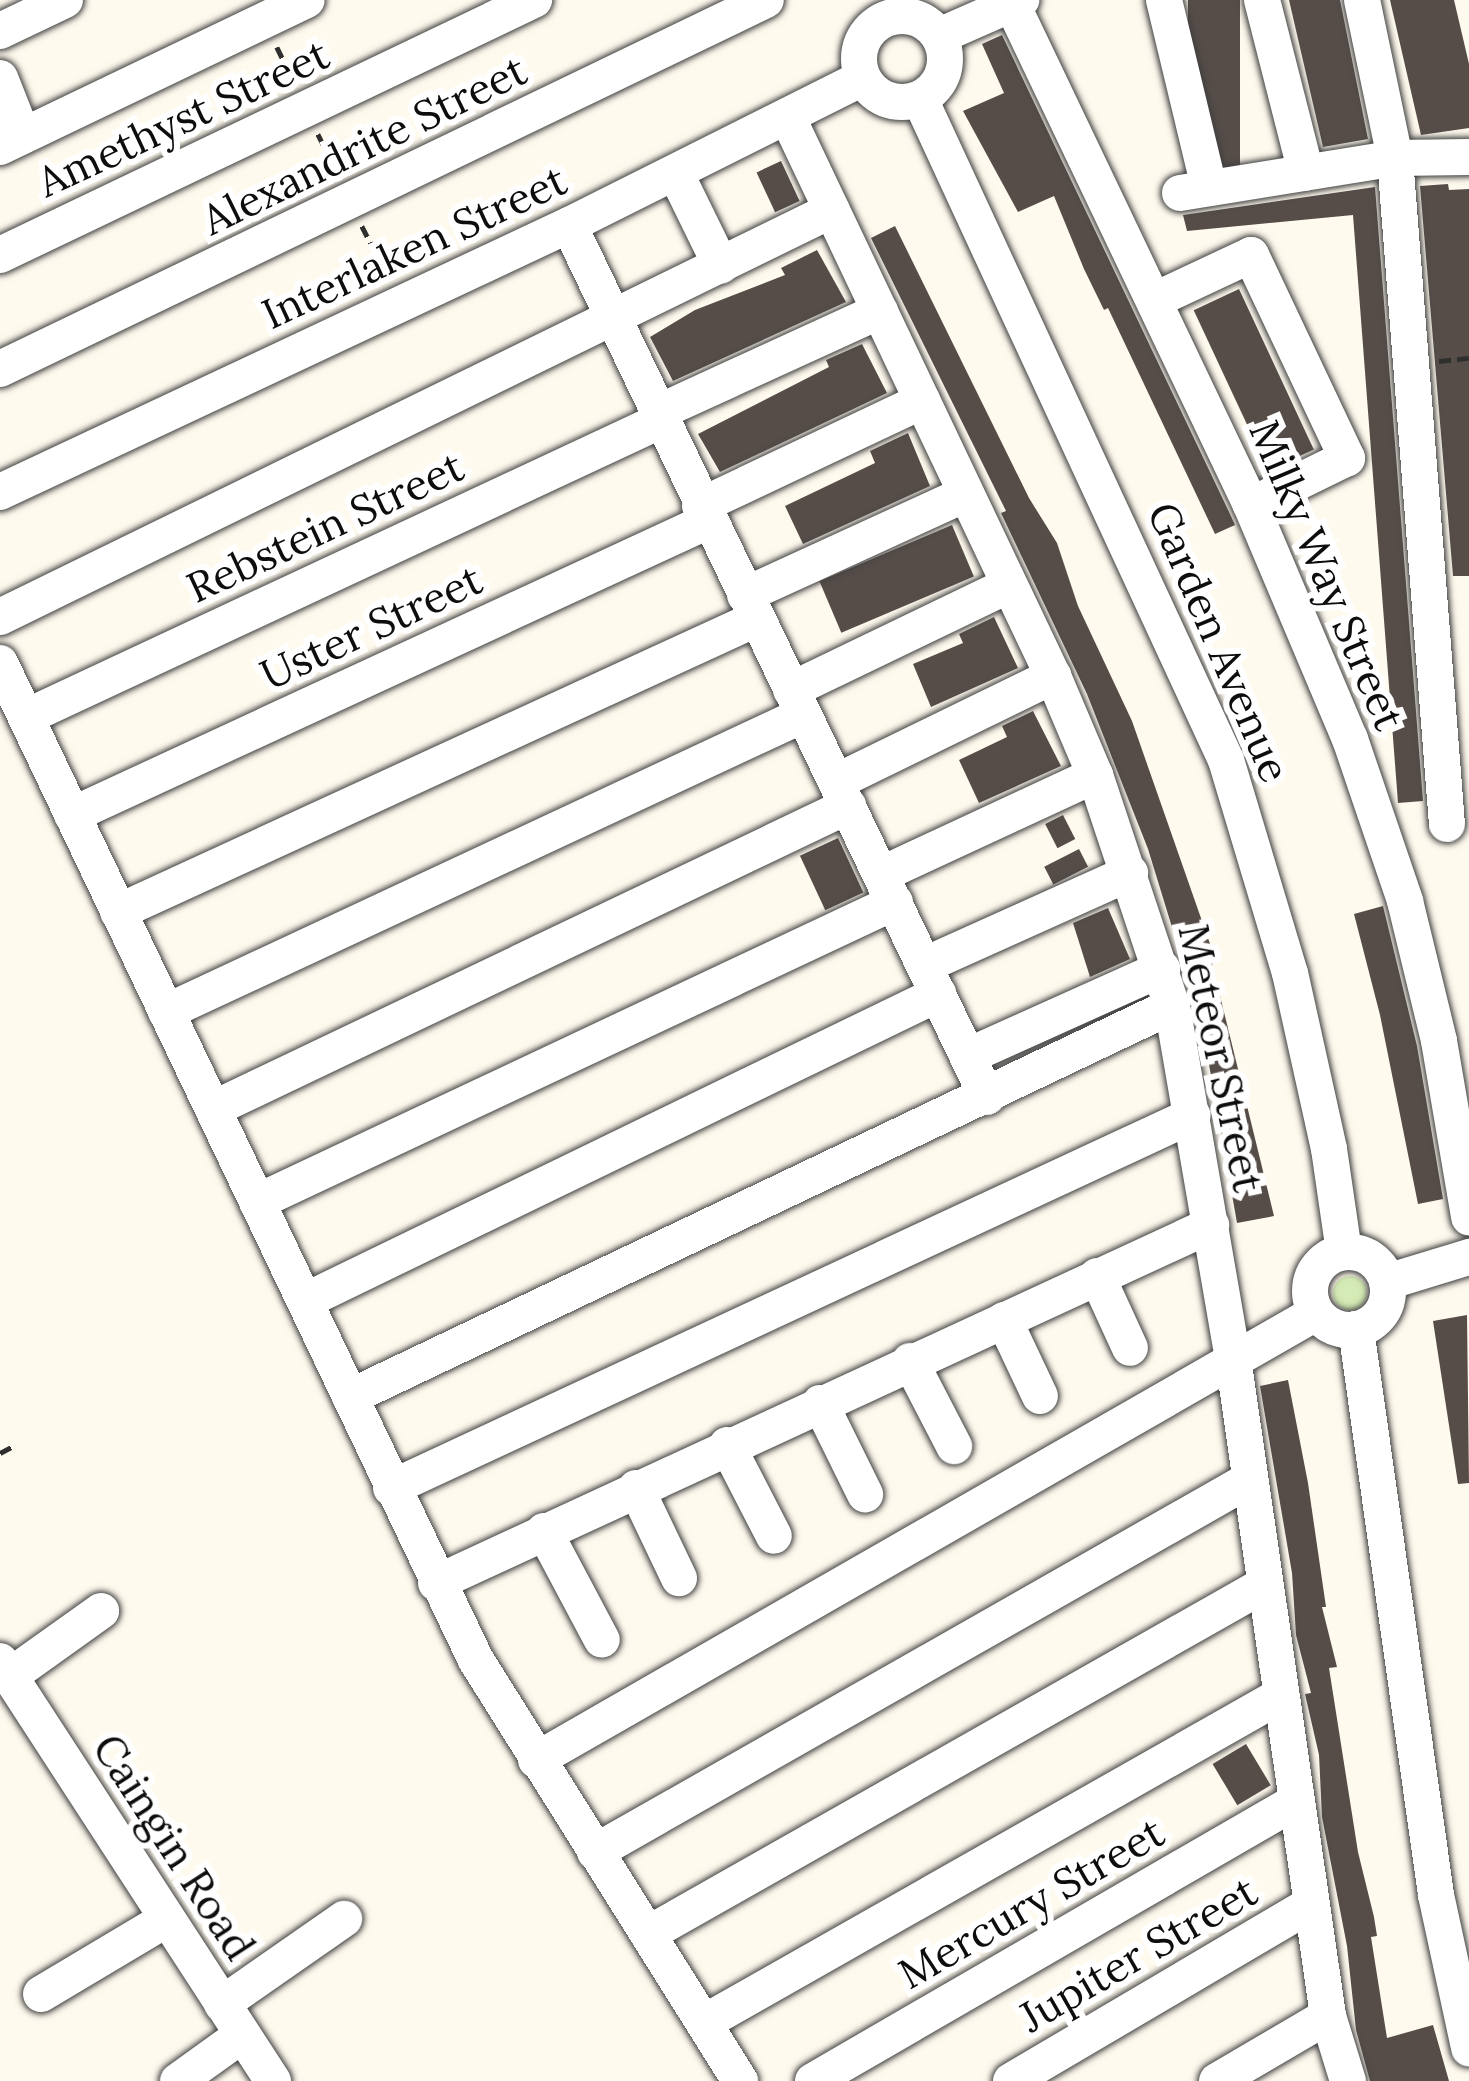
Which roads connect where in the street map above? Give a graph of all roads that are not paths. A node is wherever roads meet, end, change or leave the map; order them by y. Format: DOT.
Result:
graph roads {
  1 [pos="65,0"];
  2 [pos="307,0"];
  3 [pos="534,0"];
  4 [pos="766,0"];
  5 [pos="1164,0"];
  6 [pos="1262,0"];
  7 [pos="1363,0"];
  8 [pos="1014,2"];
  9 [pos="876,10"];
  10 [pos="0,31"];
  11 [pos="939,37"];
  12 [pos="0,78"];
  13 [pos="862,78"];
  14 [pos="920,99"];
  15 [pos="788,118"];
  16 [pos="12,141"];
  17 [pos="1469,157"];
  18 [pos="1395,158"];
  19 [pos="1306,172"];
  20 [pos="676,174"];
  21 [pos="832,210"];
  22 [pos="569,225"];
  23 [pos="0,255"];
  24 [pos="721,266"];
  25 [pos="1155,300"];
  26 [pos="880,310"];
  27 [pos="615,320"];
  28 [pos="0,369"];
  29 [pos="922,401"];
  30 [pos="661,416"];
  31 [pos="0,492"];
  32 [pos="966,494"];
  33 [pos="1251,505"];
  34 [pos="704,513"];
  35 [pos="1009,585"];
  36 [pos="750,607"];
  37 [pos="0,617"];
  38 [pos="0,663"];
  39 [pos="1053,676"];
  40 [pos="797,703"];
  41 [pos="26,717"];
  42 [pos="1095,775"];
  43 [pos="842,794"];
  44 [pos="73,815"];
  45 [pos="1446,825"];
  46 [pos="1130,873"];
  47 [pos="888,888"];
  48 [pos="118,911"];
  49 [pos="1162,969"];
  50 [pos="932,980"];
  51 [pos="1172,1006"];
  52 [pos="166,1012"];
  53 [pos="1454,1038"];
  54 [pos="968,1056"];
  55 [pos="987,1097"];
  56 [pos="213,1109"];
  57 [pos="1193,1115"];
  58 [pos="1464,1142"];
  59 [pos="257,1202"];
  60 [pos="1469,1217"];
  61 [pos="1211,1225"];
  62 [pos="1344,1252"];
  63 [pos="1469,1257"];
  64 [pos="1097,1276"];
  65 [pos="1387,1282"];
  66 [pos="305,1301"];
  67 [pos="1316,1313"];
  68 [pos="1004,1320"];
  69 [pos="1356,1329"];
  70 [pos="1130,1348"];
  71 [pos="1233,1358"];
  72 [pos="910,1361"];
  73 [pos="350,1396"];
  74 [pos="1040,1396"];
  75 [pos="820,1403"];
  76 [pos="727,1445"];
  77 [pos="954,1446"];
  78 [pos="1249,1480"];
  79 [pos="391,1488"];
  80 [pos="636,1488"];
  81 [pos="865,1494"];
  82 [pos="544,1531"];
  83 [pos="774,1536"];
  84 [pos="679,1578"];
  85 [pos="436,1583"];
  86 [pos="1262,1586"];
  87 [pos="101,1611"];
  88 [pos="602,1640"];
  89 [pos="5,1669"];
  90 [pos="1278,1697"];
  91 [pos="536,1760"];
  92 [pos="1295,1802"];
  93 [pos="596,1852"];
  94 [pos="1310,1905"];
  95 [pos="344,1919"];
  96 [pos="165,1920"];
  97 [pos="648,1934"];
  98 [pos="41,1994"];
  99 [pos="1328,2016"];
  100 [pos="232,2020"];
  101 [pos="705,2022"];
  102 [pos="1469,2048"];
  103 [pos="178,2081"];
  104 [pos="272,2081"];
  105 [pos="740,2081"];
  106 [pos="813,2081"];
  107 [pos="1011,2081"];
  108 [pos="1217,2081"];
  109 [pos="1348,2081"];
  1 -- 10 [label="street"];
  2 -- 16 [label="street"];
  3 -- 23 [label="street, Amethyst Street"];
  4 -- 28 [label="street, Alexandrite Street"];
  5 -- 19 [label="street"];
  6 -- 19 [label="street"];
  7 -- 18 [label="street"];
  8 -- 11 [label="street"];
  8 -- 25 [label="street, Milky Way Street"];
  9 -- 11 [label="street"];
  9 -- 13 [label="street"];
  11 -- 14 [label="street"];
  12 -- 16 [label="street"];
  13 -- 14 [label="street"];
  13 -- 15 [label="street, Interlaken Street"];
  14 -- 62 [label="street, Garden Avenue"];
  15 -- 20 [label="street, Interlaken Street"];
  15 -- 21 [label="street, Meteor Street"];
  17 -- 18 [label="street"];
  18 -- 19 [label="street"];
  18 -- 45 [label="street"];
  20 -- 22 [label="street, Interlaken Street"];
  20 -- 24 [label="street"];
  21 -- 24 [label="street"];
  21 -- 26 [label="street, Meteor Street"];
  22 -- 27 [label="street"];
  22 -- 31 [label="street, Interlaken Street"];
  24 -- 27 [label="street"];
  25 -- 33 [label="street, Milky Way Street"];
  25 -- 33 [label="street"];
  26 -- 29 [label="street, Meteor Street"];
  26 -- 30 [label="street, Rebstein Street"];
  27 -- 30 [label="street"];
  27 -- 37 [label="street"];
  29 -- 32 [label="street, Meteor Street"];
  29 -- 34 [label="street, Uster Street"];
  30 -- 34 [label="street"];
  30 -- 41 [label="street, Rebstein Street"];
  32 -- 35 [label="street, Meteor Street"];
  32 -- 36 [label="street"];
  33 -- 53 [label="street, Milky Way Street"];
  34 -- 36 [label="street"];
  34 -- 44 [label="street, Uster Street"];
  35 -- 39 [label="street, Meteor Street"];
  35 -- 40 [label="street"];
  36 -- 40 [label="street"];
  36 -- 48 [label="street"];
  38 -- 41 [label="street"];
  39 -- 42 [label="street, Meteor Street"];
  39 -- 43 [label="street"];
  40 -- 43 [label="street"];
  40 -- 52 [label="street"];
  41 -- 44 [label="street"];
  42 -- 46 [label="street, Meteor Street"];
  42 -- 47 [label="street"];
  43 -- 47 [label="street"];
  43 -- 56 [label="street"];
  44 -- 48 [label="street"];
  46 -- 49 [label="street, Meteor Street"];
  46 -- 50 [label="street"];
  47 -- 50 [label="street"];
  47 -- 59 [label="street"];
  48 -- 52 [label="street"];
  49 -- 51 [label="street, Meteor Street"];
  49 -- 54 [label="street"];
  50 -- 54 [label="street"];
  50 -- 66 [label="street"];
  51 -- 55 [label="street"];
  51 -- 57 [label="street, Meteor Street"];
  52 -- 56 [label="street"];
  53 -- 58 [label="street, Milky Way Street"];
  54 -- 55 [label="street"];
  55 -- 73 [label="street"];
  56 -- 59 [label="street"];
  57 -- 61 [label="street, Meteor Street"];
  57 -- 79 [label="street"];
  58 -- 60 [label="street, Milky Way Street"];
  59 -- 66 [label="street"];
  61 -- 64 [label="street"];
  61 -- 71 [label="street, Meteor Street"];
  62 -- 65 [label="street"];
  62 -- 67 [label="street"];
  63 -- 65 [label="street"];
  64 -- 68 [label="street"];
  64 -- 70 [label="street"];
  65 -- 69 [label="street"];
  66 -- 73 [label="street"];
  67 -- 69 [label="street"];
  67 -- 71 [label="street"];
  68 -- 72 [label="street"];
  68 -- 74 [label="street"];
  69 -- 102 [label="street"];
  71 -- 78 [label="street, Meteor Street"];
  71 -- 91 [label="street"];
  72 -- 75 [label="street"];
  72 -- 77 [label="street"];
  73 -- 79 [label="street"];
  75 -- 76 [label="street"];
  75 -- 81 [label="street"];
  76 -- 80 [label="street"];
  76 -- 83 [label="street"];
  78 -- 86 [label="street, Meteor Street"];
  78 -- 93 [label="street"];
  79 -- 85 [label="street"];
  80 -- 82 [label="street"];
  80 -- 84 [label="street"];
  82 -- 85 [label="street"];
  82 -- 88 [label="street"];
  85 -- 91 [label="street"];
  86 -- 90 [label="street, Meteor Street"];
  86 -- 97 [label="street"];
  87 -- 89 [label="street"];
  89 -- 96 [label="street, Caingin Road"];
  90 -- 92 [label="street, Meteor Street"];
  90 -- 101 [label="street"];
  91 -- 93 [label="street"];
  92 -- 94 [label="street, Meteor Street"];
  92 -- 106 [label="street, Mercury Street"];
  93 -- 97 [label="street"];
  94 -- 99 [label="street, Meteor Street"];
  94 -- 107 [label="street, Jupiter Street"];
  95 -- 100 [label="street"];
  96 -- 98 [label="street"];
  96 -- 100 [label="street, Caingin Road"];
  97 -- 101 [label="street"];
  99 -- 108 [label="street"];
  99 -- 109 [label="street, Meteor Street"];
  100 -- 103 [label="street"];
  100 -- 104 [label="street, Caingin Road"];
  101 -- 105 [label="street"];
}
